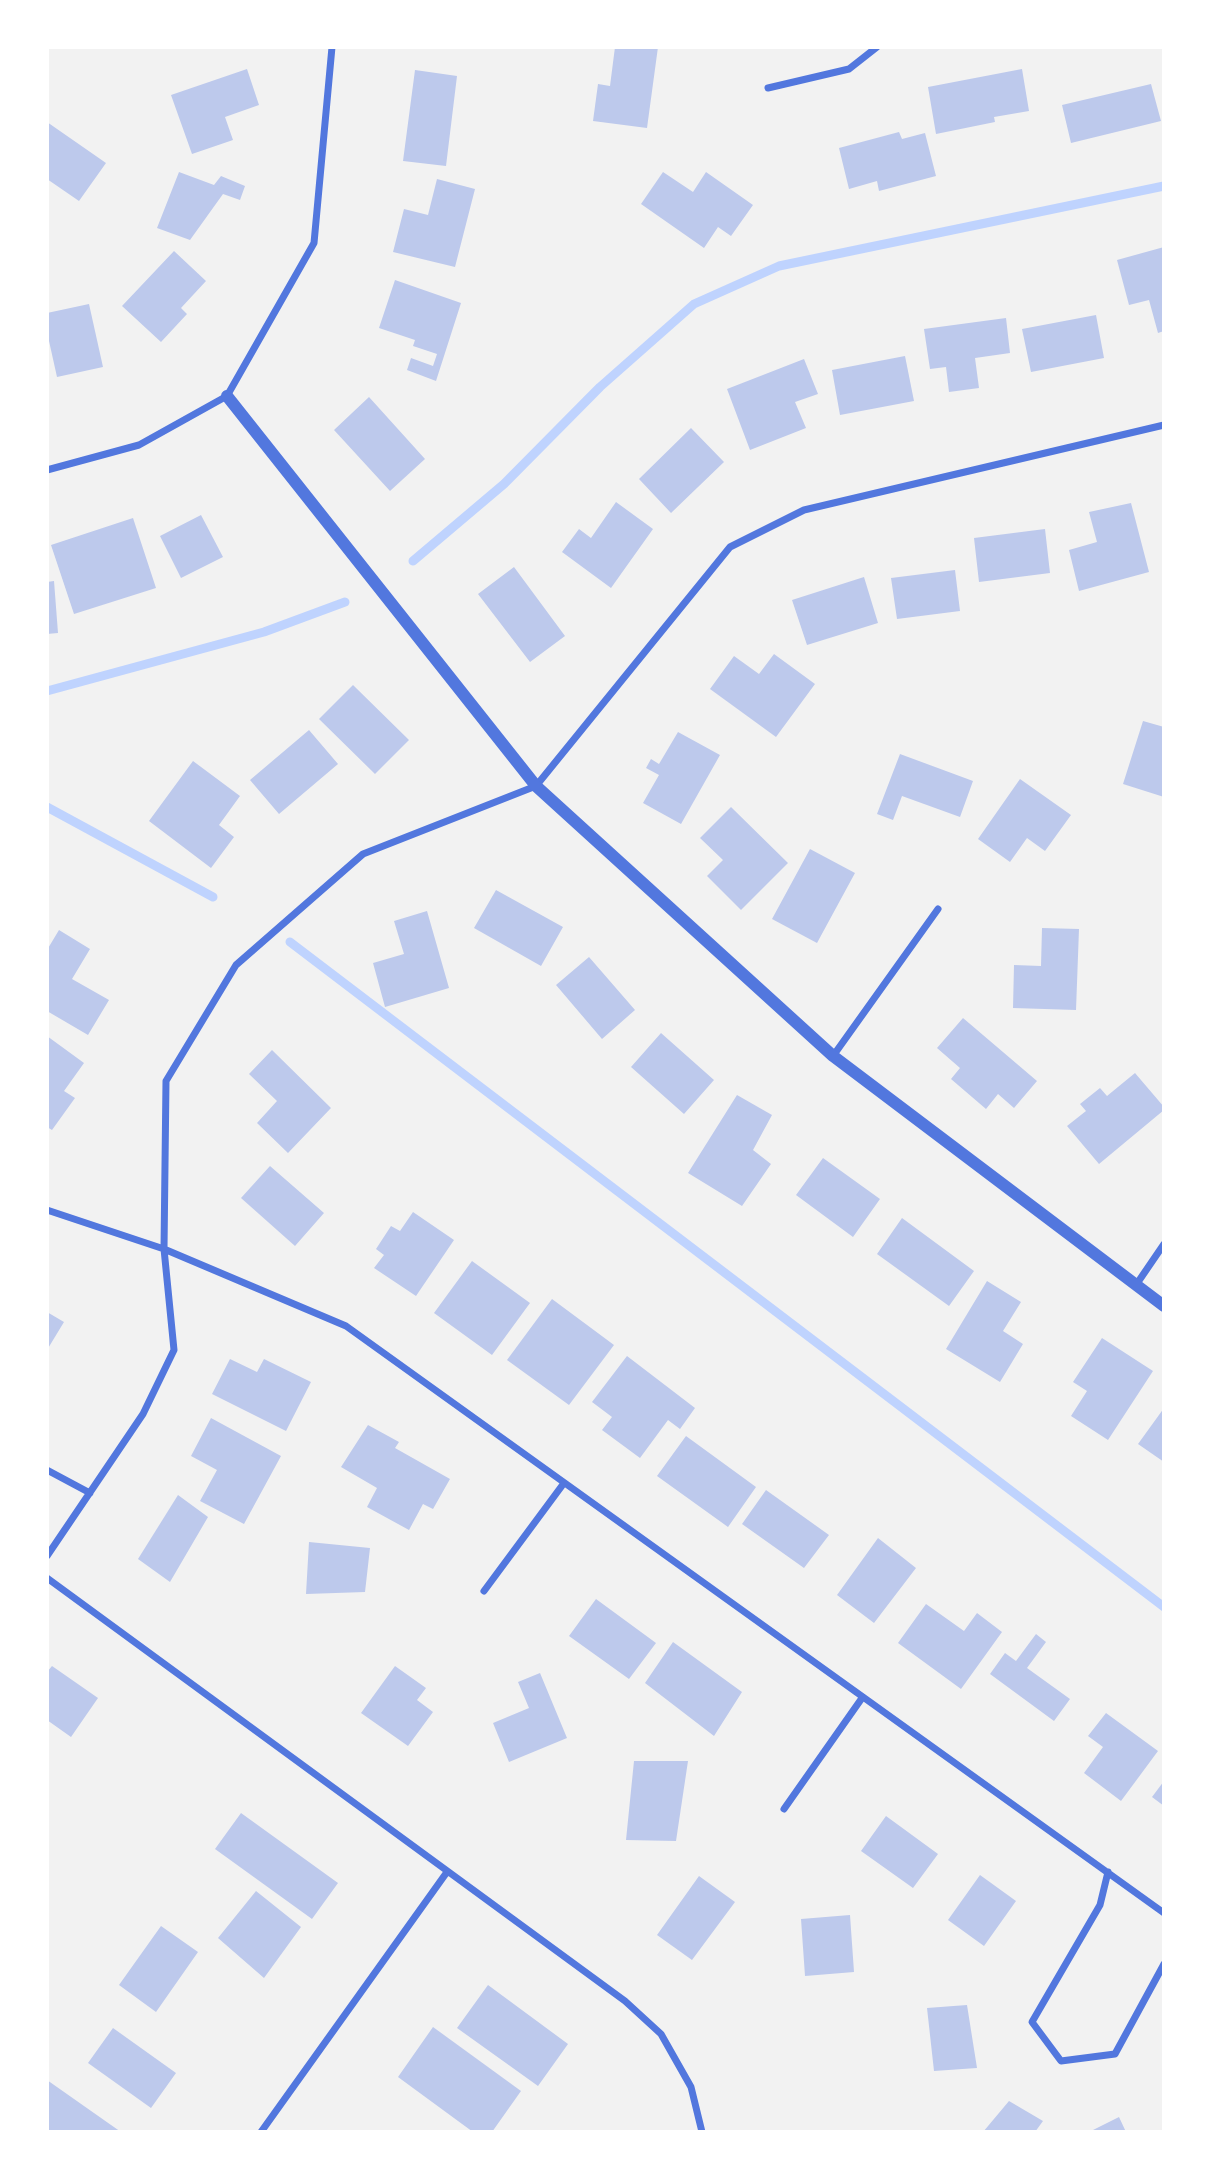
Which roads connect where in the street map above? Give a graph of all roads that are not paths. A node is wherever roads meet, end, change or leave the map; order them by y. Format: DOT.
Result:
graph roads {
  1 [pos="332,47"];
  2 [pos="877,47"];
  3 [pos="768,89"];
  4 [pos="227,396"];
  5 [pos="1164,425"];
  6 [pos="47,470"];
  7 [pos="536,786"];
  8 [pos="938,909"];
  9 [pos="833,1056"];
  10 [pos="47,1210"];
  11 [pos="1164,1244"];
  12 [pos="164,1249"];
  13 [pos="1136,1285"];
  14 [pos="1164,1306"];
  15 [pos="47,1470"];
  16 [pos="564,1483"];
  17 [pos="90,1493"];
  18 [pos="47,1556"];
  19 [pos="47,1578"];
  20 [pos="484,1591"];
  21 [pos="862,1698"];
  22 [pos="784,1809"];
  23 [pos="447,1871"];
  24 [pos="1108,1872"];
  25 [pos="1164,1913"];
  26 [pos="1164,1964"];
  27 [pos="261,2132"];
  28 [pos="702,2132"];
  1 -- 4 [label="street"];
  2 -- 3 [label="street"];
  4 -- 6 [label="street"];
  4 -- 7 [label="street"];
  5 -- 7 [label="street"];
  7 -- 9 [label="street"];
  7 -- 12 [label="street"];
  8 -- 9 [label="street"];
  9 -- 13 [label="street"];
  10 -- 12 [label="street"];
  11 -- 13 [label="street"];
  12 -- 16 [label="street"];
  12 -- 17 [label="street"];
  13 -- 14 [label="street"];
  15 -- 17 [label="street"];
  16 -- 20 [label="street"];
  16 -- 21 [label="street"];
  17 -- 18 [label="street"];
  19 -- 23 [label="street"];
  21 -- 22 [label="street"];
  21 -- 24 [label="street"];
  23 -- 27 [label="street"];
  23 -- 28 [label="street"];
  24 -- 25 [label="street"];
  24 -- 26 [label="street"];
}
